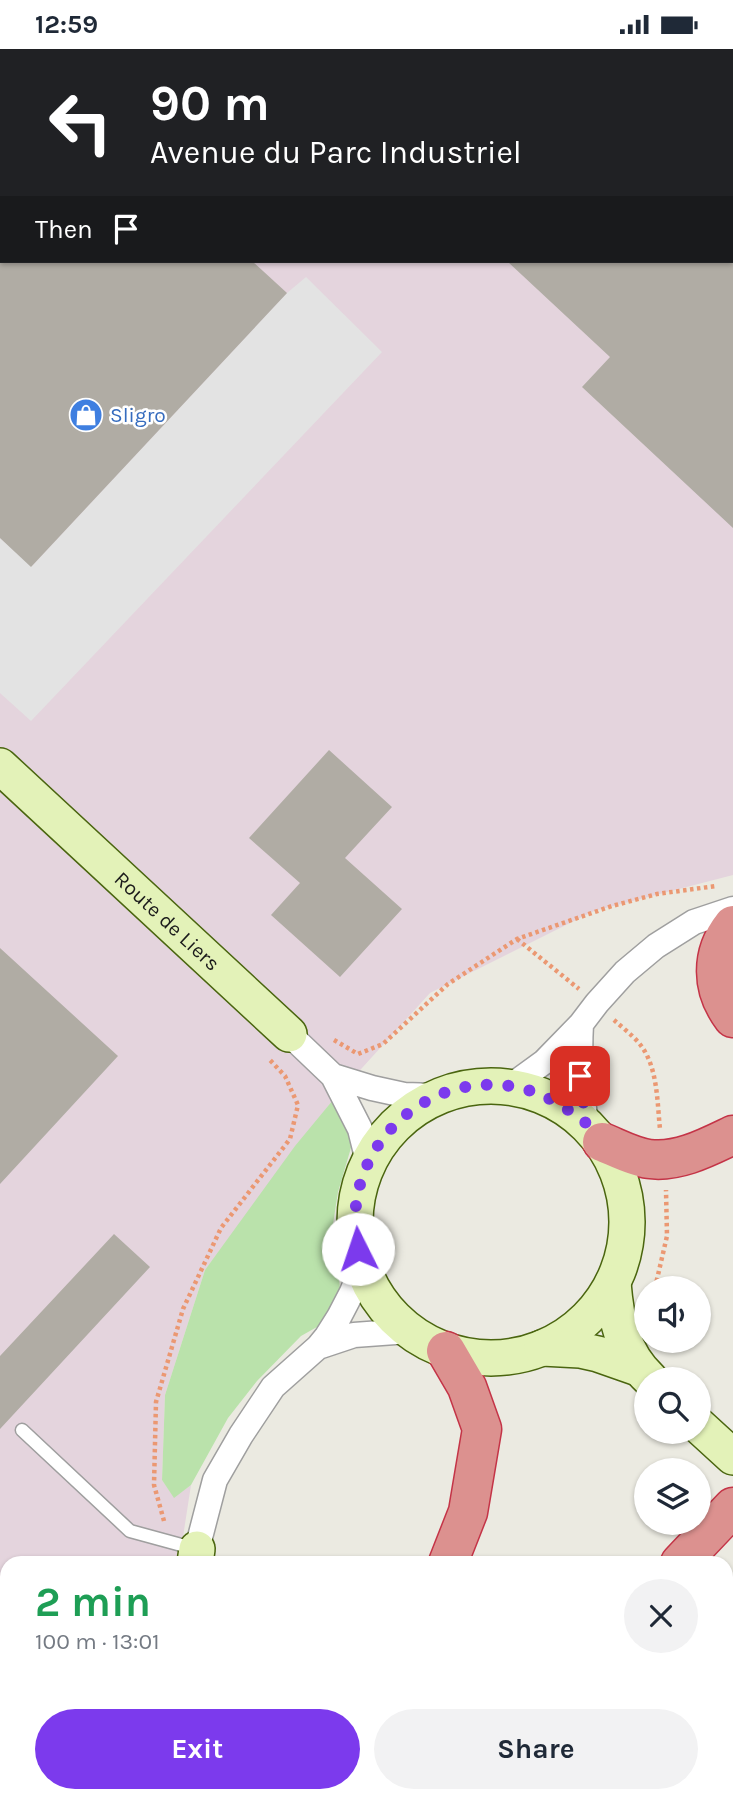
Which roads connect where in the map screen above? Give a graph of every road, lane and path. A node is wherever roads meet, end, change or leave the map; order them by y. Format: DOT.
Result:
graph roads {
  1 [pos="0,767"];
  2 [pos="697,888"];
  3 [pos="733,909"];
  4 [pos="733,925"];
  5 [pos="517,939"];
  6 [pos="597,1003"];
  7 [pos="733,1018"];
  8 [pos="582,1024"];
  9 [pos="289,1034"];
  10 [pos="325,1035"];
  11 [pos="333,1076"];
  12 [pos="511,1086"];
  13 [pos="437,1096"];
  14 [pos="594,1133"];
  15 [pos="733,1135"];
  16 [pos="663,1160"];
  17 [pos="368,1161"];
  18 [pos="362,1267"];
  19 [pos="658,1276"];
  20 [pos="613,1283"];
  21 [pos="409,1331"];
  22 [pos="318,1347"];
  23 [pos="542,1348"];
  24 [pos="446,1350"];
  25 [pos="640,1367"];
  26 [pos="634,1370"];
  27 [pos="22,1430"];
  28 [pos="711,1437"];
  29 [pos="733,1457"];
  30 [pos="733,1507"];
  31 [pos="187,1551"];
  32 [pos="688,1555"];
  33 [pos="452,1556"];
  1 -- 9 [label="street, Route de Liers"];
  2 -- 5 [label="path"];
  3 -- 6 [label="street"];
  4 -- 7 [label="highway"];
  5 -- 6 [label="path"];
  5 -- 10 [label="path"];
  6 -- 8 [label="street"];
  6 -- 16 [label="path"];
  8 -- 12 [label="street"];
  8 -- 14 [label="street"];
  9 -- 11 [label="street, Route de Liers"];
  9 -- 31 [label="path"];
  11 -- 13 [label="street, Route de Liers"];
  11 -- 17 [label="street, Route de Liers"];
  12 -- 13 [label="street"];
  12 -- 14 [label="street"];
  13 -- 17 [label="street"];
  14 -- 16 [label="highway"];
  14 -- 20 [label="street"];
  15 -- 16 [label="highway"];
  16 -- 19 [label="path"];
  17 -- 18 [label="street"];
  18 -- 21 [label="street"];
  18 -- 22 [label="street"];
  20 -- 23 [label="street"];
  20 -- 25 [label="street"];
  21 -- 22 [label="street"];
  21 -- 24 [label="street"];
  22 -- 31 [label="street"];
  23 -- 24 [label="street"];
  23 -- 26 [label="street"];
  24 -- 33 [label="highway"];
  27 -- 31 [label="lane"];
  28 -- 29 [label="street"];
  30 -- 32 [label="highway"];
}
